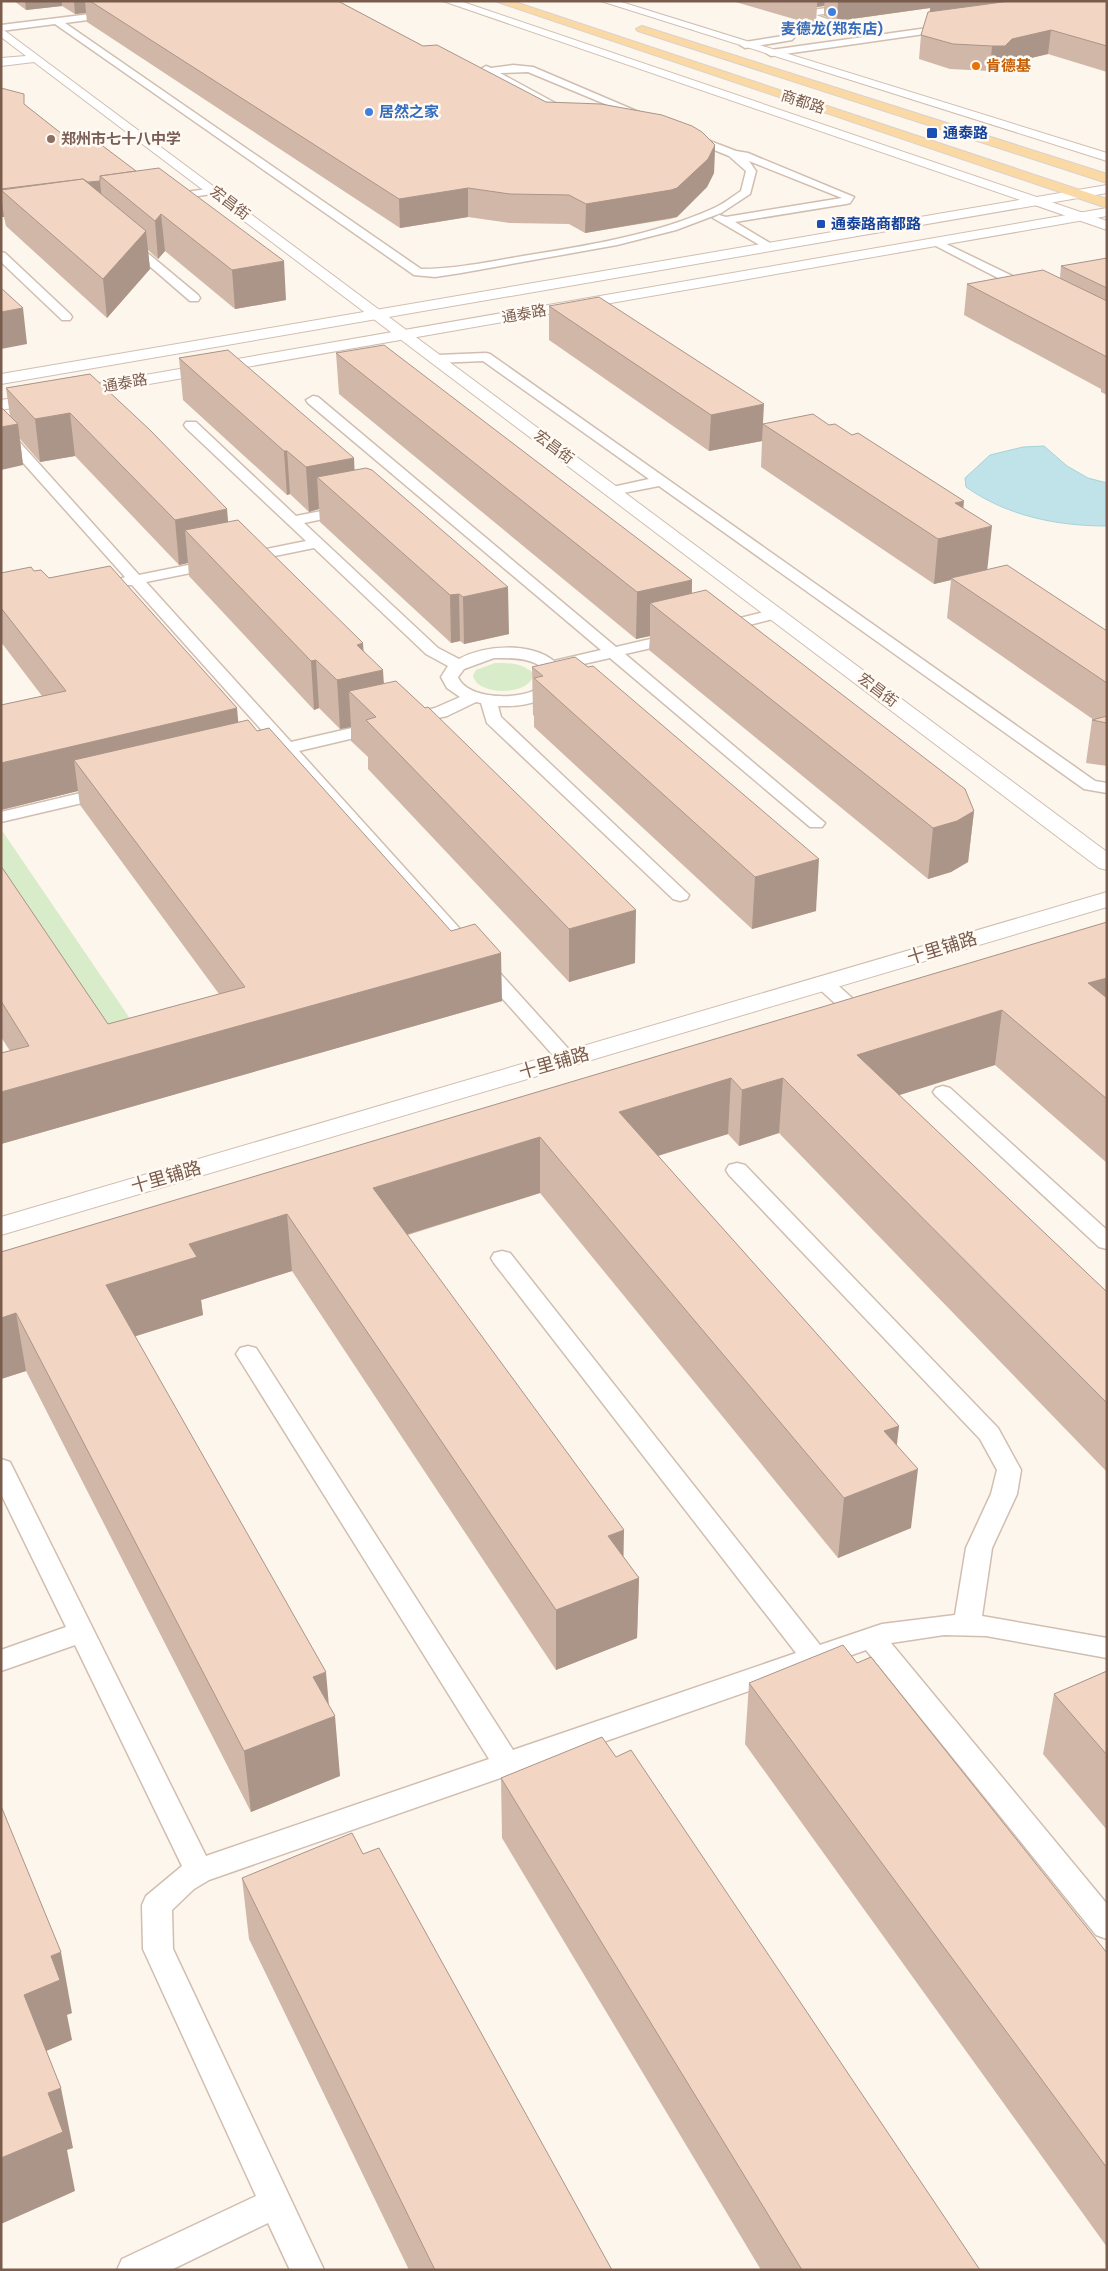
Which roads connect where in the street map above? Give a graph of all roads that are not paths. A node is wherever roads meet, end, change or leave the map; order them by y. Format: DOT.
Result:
graph roads {
  1 [pos="448,1"];
  2 [pos="500,1"];
  3 [pos="606,1"];
  4 [pos="761,1"];
  5 [pos="902,1"];
  6 [pos="123,13"];
  7 [pos="804,14"];
  8 [pos="56,21"];
  9 [pos="633,26"];
  10 [pos="959,27"];
  11 [pos="1,29"];
  12 [pos="840,32"];
  13 [pos="802,37"];
  14 [pos="745,45"];
  15 [pos="772,53"];
  16 [pos="37,58"];
  17 [pos="1,62"];
  18 [pos="480,66"];
  19 [pos="490,71"];
  20 [pos="576,88"];
  21 [pos="533,94"];
  22 [pos="516,96"];
  23 [pos="581,120"];
  24 [pos="654,127"];
  25 [pos="681,132"];
  26 [pos="731,153"];
  27 [pos="1107,157"];
  28 [pos="1107,179"];
  29 [pos="1107,189"];
  30 [pos="214,191"];
  31 [pos="1078,194"];
  32 [pos="156,199"];
  33 [pos="1034,202"];
  34 [pos="1107,204"];
  35 [pos="1107,212"];
  36 [pos="712,214"];
  37 [pos="1079,217"];
  38 [pos="724,221"];
  39 [pos="1107,226"];
  40 [pos="120,234"];
  41 [pos="936,242"];
  42 [pos="769,246"];
  43 [pos="1,255"];
  44 [pos="1038,294"];
  45 [pos="194,298"];
  46 [pos="377,314"];
  47 [pos="66,317"];
  48 [pos="404,334"];
  49 [pos="437,359"];
  50 [pos="1,379"];
  51 [pos="314,400"];
  52 [pos="1,405"];
  53 [pos="191,425"];
  54 [pos="1,430"];
  55 [pos="661,481"];
  56 [pos="613,491"];
  57 [pos="425,494"];
  58 [pos="406,498"];
  59 [pos="359,507"];
  60 [pos="293,520"];
  61 [pos="316,543"];
  62 [pos="136,580"];
  63 [pos="107,586"];
  64 [pos="776,614"];
  65 [pos="613,652"];
  66 [pos="458,665"];
  67 [pos="552,666"];
  68 [pos="481,699"];
  69 [pos="288,749"];
  70 [pos="259,756"];
  71 [pos="126,787"];
  72 [pos="1107,788"];
  73 [pos="1,817"];
  74 [pos="816,823"];
  75 [pos="1107,863"];
  76 [pos="680,895"];
  77 [pos="1107,899"];
  78 [pos="824,983"];
  79 [pos="880,1034"];
  80 [pos="567,1059"];
  81 [pos="943,1092"];
  82 [pos="737,1170"];
  83 [pos="1,1226"];
  84 [pos="1107,1242"];
  85 [pos="502,1258"];
  86 [pos="248,1354"];
  87 [pos="1,1468"];
  88 [pos="966,1625"];
  89 [pos="82,1632"];
  90 [pos="872,1638"];
  91 [pos="1107,1648"];
  92 [pos="816,1658"];
  93 [pos="1,1661"];
  94 [pos="507,1764"];
  95 [pos="199,1871"];
  96 [pos="1107,1926"];
  97 [pos="276,2203"];
  98 [pos="134,2270"];
  99 [pos="308,2270"];
  1 -- 33 [label="street"];
  2 -- 31 [label="main road, 商都路"];
  3 -- 14 [label="street"];
  4 -- 7 [label="lane"];
  5 -- 7 [label="lane"];
  6 -- 8 [label="lane"];
  7 -- 12 [label="lane"];
  8 -- 11 [label="lane"];
  8 -- 36 [label="lane"];
  9 -- 28 [label="main road, 商都路"];
  10 -- 15 [label="lane"];
  11 -- 16 [label="street, 宏昌街"];
  13 -- 14 [label="lane"];
  14 -- 15 [label="street"];
  15 -- 27 [label="street"];
  16 -- 17 [label="street"];
  16 -- 30 [label="street, 宏昌街"];
  18 -- 19 [label="lane"];
  19 -- 20 [label="lane"];
  19 -- 21 [label="lane"];
  20 -- 21 [label="lane"];
  20 -- 24 [label="lane"];
  21 -- 22 [label="lane"];
  21 -- 23 [label="lane"];
  25 -- 26 [label="lane"];
  26 -- 36 [label="lane"];
  26 -- 38 [label="lane"];
  29 -- 31 [label="street, 通泰路"];
  30 -- 32 [label="lane"];
  30 -- 46 [label="street, 宏昌街"];
  31 -- 33 [label="street, 通泰路"];
  31 -- 34 [label="main road, 商都路"];
  33 -- 37 [label="street"];
  33 -- 42 [label="street, 通泰路"];
  35 -- 37 [label="street, 通泰路"];
  36 -- 38 [label="lane"];
  37 -- 39 [label="street"];
  37 -- 41 [label="street, 通泰路"];
  38 -- 42 [label="lane"];
  40 -- 45 [label="lane"];
  41 -- 44 [label="lane"];
  41 -- 48 [label="street, 通泰路"];
  42 -- 46 [label="street, 通泰路"];
  43 -- 47 [label="lane"];
  46 -- 48 [label="street, 宏昌街"];
  46 -- 50 [label="street, 通泰路"];
  48 -- 49 [label="street, 宏昌街"];
  48 -- 52 [label="street, 通泰路"];
  49 -- 55 [label="lane"];
  49 -- 56 [label="street, 宏昌街"];
  51 -- 57 [label="lane"];
  53 -- 60 [label="lane"];
  54 -- 62 [label="lane"];
  55 -- 56 [label="lane"];
  55 -- 72 [label="lane"];
  56 -- 64 [label="street, 宏昌街"];
  57 -- 58 [label="lane"];
  57 -- 65 [label="lane"];
  59 -- 60 [label="lane"];
  60 -- 61 [label="lane"];
  61 -- 62 [label="lane"];
  61 -- 66 [label="lane"];
  62 -- 63 [label="lane"];
  62 -- 69 [label="lane"];
  64 -- 65 [label="lane"];
  64 -- 75 [label="street, 宏昌街"];
  65 -- 67 [label="lane"];
  65 -- 74 [label="lane"];
  66 -- 67 [label="lane"];
  66 -- 68 [label="lane"];
  67 -- 68 [label="lane"];
  68 -- 69 [label="lane"];
  68 -- 76 [label="lane"];
  69 -- 70 [label="lane"];
  69 -- 80 [label="lane"];
  71 -- 73 [label="lane"];
  77 -- 78 [label="street, 十里铺路"];
  78 -- 79 [label="lane"];
  78 -- 80 [label="street, 十里铺路"];
  80 -- 83 [label="street, 十里铺路"];
  81 -- 84 [label="lane"];
  82 -- 88 [label="lane"];
  85 -- 92 [label="lane"];
  86 -- 94 [label="lane"];
  87 -- 89 [label="lane"];
  88 -- 90 [label="lane"];
  88 -- 91 [label="lane"];
  89 -- 93 [label="lane"];
  89 -- 95 [label="lane"];
  90 -- 92 [label="lane"];
  90 -- 96 [label="lane"];
  92 -- 94 [label="lane"];
  94 -- 95 [label="lane"];
  95 -- 97 [label="lane"];
  97 -- 98 [label="lane"];
  97 -- 99 [label="lane"];
}
